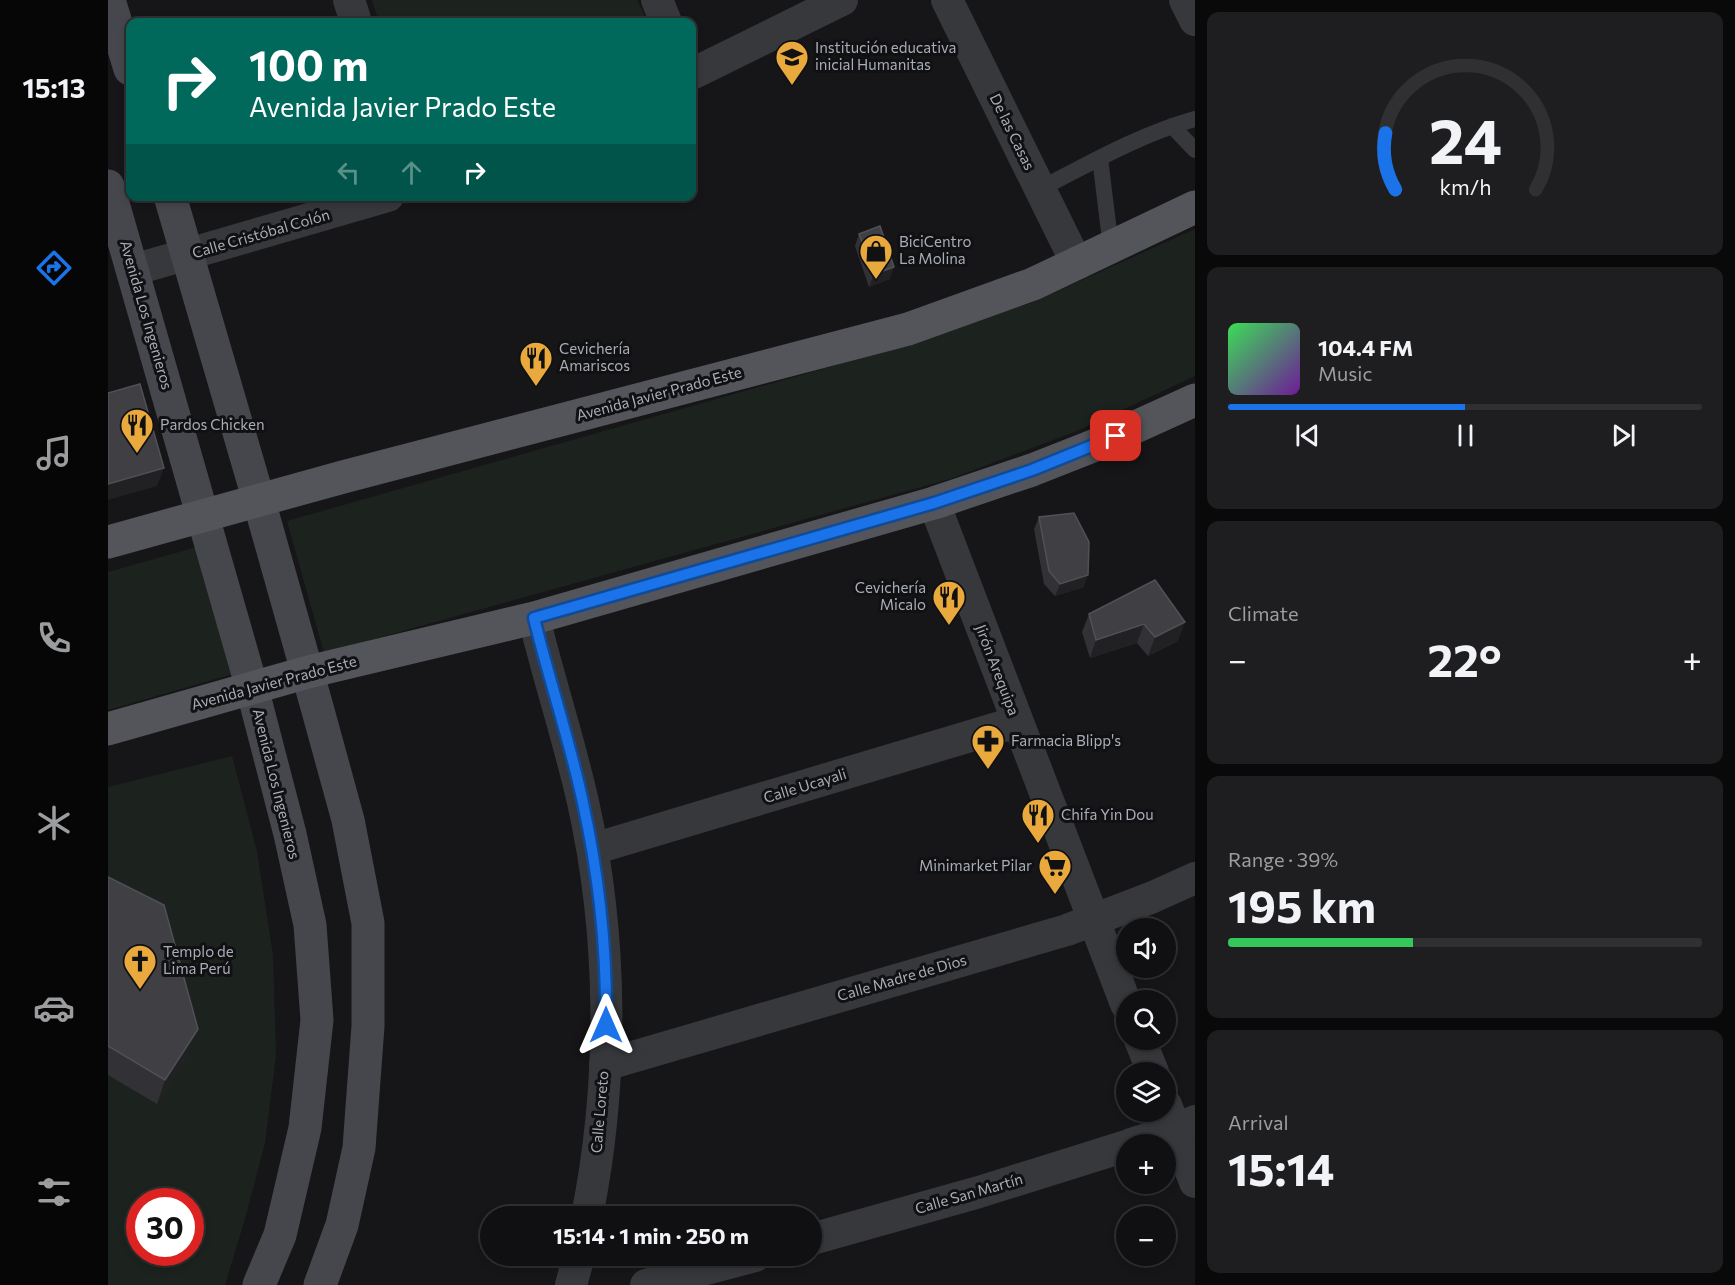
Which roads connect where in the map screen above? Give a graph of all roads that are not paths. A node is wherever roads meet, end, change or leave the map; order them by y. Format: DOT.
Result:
graph roads {
  1 [pos="109,0"];
  2 [pos="349,0"];
  3 [pos="657,0"];
  4 [pos="842,0"];
  5 [pos="947,0"];
  6 [pos="1185,0"];
  7 [pos="356,18"];
  8 [pos="664,18"];
  9 [pos="1195,21"];
  10 [pos="126,56"];
  11 [pos="696,72"];
  12 [pos="1195,119"];
  13 [pos="1172,126"];
  14 [pos="1195,150"];
  15 [pos="1100,158"];
  16 [pos="108,186"];
  17 [pos="1040,189"];
  18 [pos="172,201"];
  19 [pos="371,201"];
  20 [pos="1195,207"];
  21 [pos="1111,248"];
  22 [pos="188,255"];
  23 [pos="1077,264"];
  24 [pos="133,270"];
  25 [pos="1195,400"];
  26 [pos="260,501"];
  27 [pos="934,503"];
  28 [pos="202,515"];
  29 [pos="108,542"];
  30 [pos="534,618"];
  31 [pos="308,672"];
  32 [pos="252,688"];
  33 [pos="1017,722"];
  34 [pos="108,729"];
  35 [pos="592,849"];
  36 [pos="1195,878"];
  37 [pos="1094,920"];
  38 [pos="1121,990"];
  39 [pos="605,1065"];
  40 [pos="1179,1119"];
  41 [pos="1150,1134"];
  42 [pos="1116,1149"];
  43 [pos="1195,1182"];
  44 [pos="589,1206"];
  45 [pos="822,1236"];
  46 [pos="717,1266"];
  47 [pos="259,1285"];
  48 [pos="320,1285"];
  49 [pos="646,1285"];
  1 -- 10 [label="street"];
  2 -- 7 [label="street"];
  3 -- 8 [label="street"];
  4 -- 11 [label="street"];
  5 -- 17 [label="street, De las Casas"];
  6 -- 9 [label="street"];
  12 -- 13 [label="lane"];
  13 -- 14 [label="lane"];
  13 -- 15 [label="lane"];
  15 -- 17 [label="lane"];
  15 -- 21 [label="lane"];
  16 -- 24 [label="street, Avenida Los Ingenieros"];
  17 -- 23 [label="street, De las Casas"];
  18 -- 22 [label="street"];
  19 -- 22 [label="street, Calle Cristóbal Colón"];
  20 -- 21 [label="main road, Avenida Javier Prado Este"];
  21 -- 23 [label="main road, Avenida Javier Prado Este"];
  22 -- 24 [label="street, Calle Cristóbal Colón"];
  22 -- 26 [label="street"];
  23 -- 26 [label="main road, Avenida Javier Prado Este"];
  24 -- 28 [label="street, Avenida Los Ingenieros"];
  25 -- 27 [label="main road, Avenida Javier Prado Este"];
  26 -- 28 [label="main road, Avenida Javier Prado Este"];
  26 -- 31 [label="street"];
  27 -- 30 [label="main road, Avenida Javier Prado Este"];
  27 -- 33 [label="street, Jirón Arequipa"];
  28 -- 29 [label="main road, Avenida Javier Prado Este"];
  28 -- 32 [label="street, Avenida Los Ingenieros"];
  30 -- 31 [label="main road, Avenida Javier Prado Este"];
  30 -- 35 [label="street, Calle Loreto"];
  31 -- 32 [label="main road, Avenida Javier Prado Este"];
  31 -- 48 [label="street"];
  32 -- 34 [label="main road, Avenida Javier Prado Este"];
  32 -- 47 [label="street, Avenida Los Ingenieros"];
  33 -- 35 [label="street, Calle Ucayali"];
  33 -- 37 [label="street, Jirón Arequipa"];
  35 -- 39 [label="street, Calle Loreto"];
  36 -- 37 [label="street, Calle Madre de Dios"];
  37 -- 38 [label="street, Jirón Arequipa"];
  37 -- 39 [label="street, Calle Madre de Dios"];
  39 -- 44 [label="street, Calle Loreto"];
  40 -- 41 [label="street"];
  40 -- 43 [label="street"];
  42 -- 45 [label="street, Calle San Martín"];
  46 -- 49 [label="street"];
}
